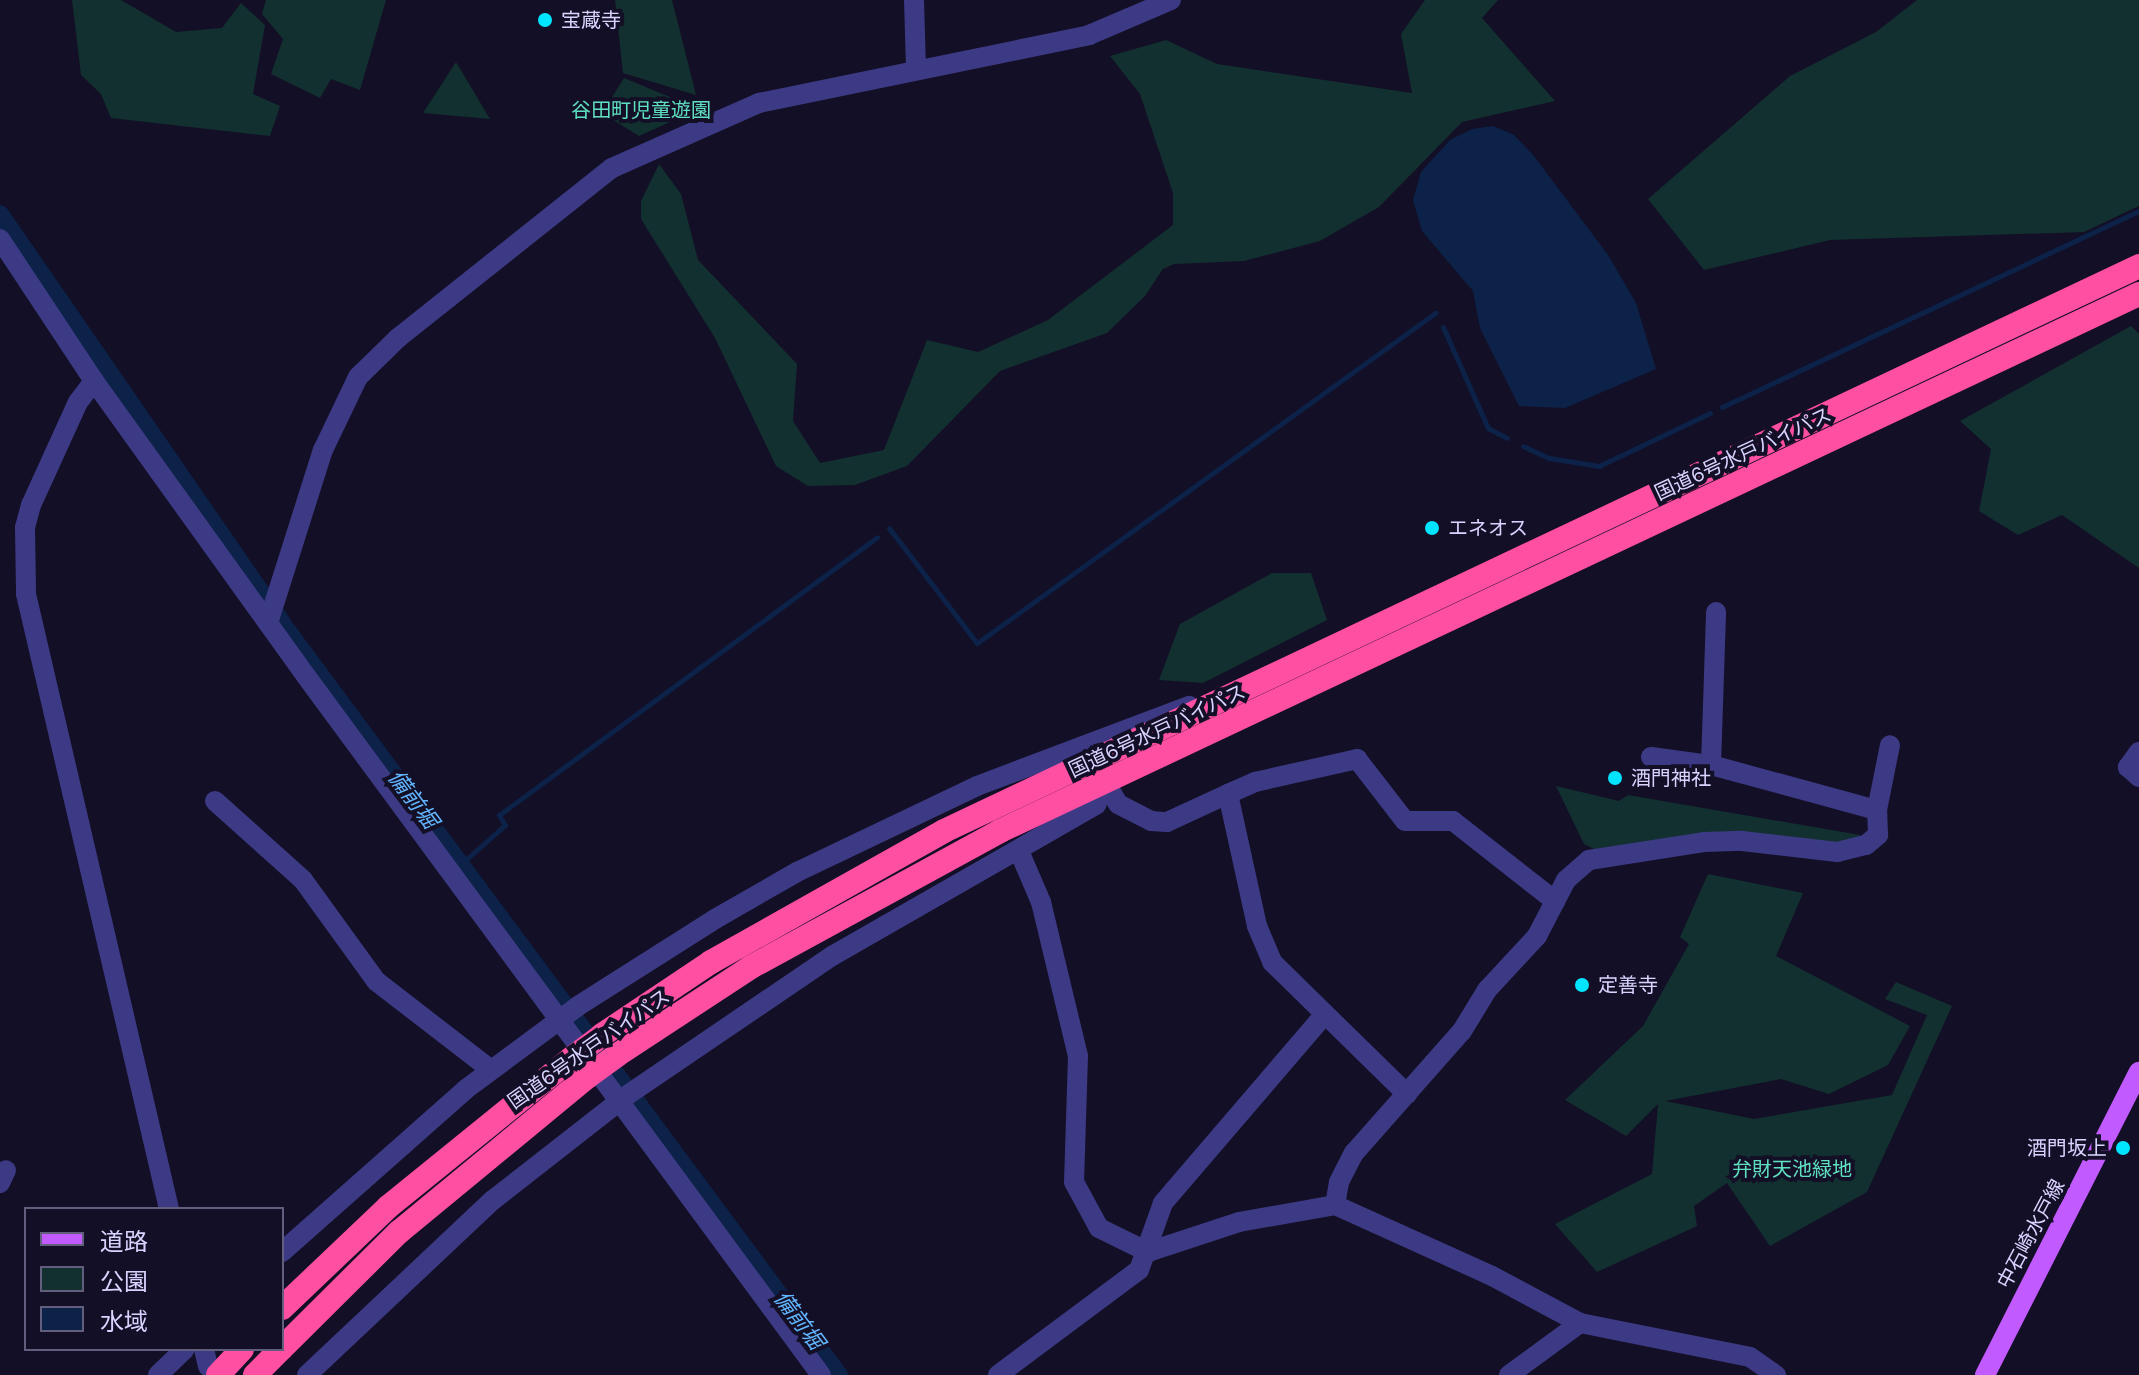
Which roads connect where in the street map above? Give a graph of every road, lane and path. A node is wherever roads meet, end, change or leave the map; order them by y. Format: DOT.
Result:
graph roads {
  1 [pos="914,0"];
  2 [pos="1171,0"];
  3 [pos="916,67"];
  4 [pos="0,239"];
  5 [pos="2139,266"];
  6 [pos="2139,294"];
  7 [pos="94,381"];
  8 [pos="272,611"];
  9 [pos="1716,612"];
  10 [pos="1246,687"];
  11 [pos="1890,745"];
  12 [pos="2139,752"];
  13 [pos="1651,757"];
  14 [pos="1711,765"];
  15 [pos="2139,777"];
  16 [pos="1106,783"];
  17 [pos="1228,794"];
  18 [pos="215,801"];
  19 [pos="1877,810"];
  20 [pos="1019,851"];
  21 [pos="1555,901"];
  22 [pos="567,1014"];
  23 [pos="1324,1015"];
  24 [pos="491,1070"];
  25 [pos="2139,1073"];
  26 [pos="628,1094"];
  27 [pos="1407,1094"];
  28 [pos="0,1171"];
  29 [pos="0,1183"];
  30 [pos="1335,1205"];
  31 [pos="169,1207"];
  32 [pos="284,1250"];
  33 [pos="1148,1252"];
  34 [pos="284,1306"];
  35 [pos="1580,1323"];
  36 [pos="284,1346"];
  37 [pos="183,1351"];
  38 [pos="238,1351"];
  39 [pos="279,1351"];
  40 [pos="210,1364"];
  41 [pos="158,1375"];
  42 [pos="255,1375"];
  43 [pos="307,1375"];
  44 [pos="821,1375"];
  45 [pos="998,1375"];
  46 [pos="1509,1375"];
  47 [pos="1776,1375"];
  48 [pos="1985,1375"];
  1 -- 3 [label="street"];
  2 -- 3 [label="street"];
  3 -- 8 [label="street"];
  4 -- 7 [label="street"];
  5 -- 10 [label="highway, 国道6号水戸バイパス"];
  6 -- 16 [label="highway, 国道6号水戸バイパス"];
  7 -- 8 [label="street"];
  7 -- 31 [label="street"];
  8 -- 22 [label="street"];
  9 -- 14 [label="street"];
  10 -- 22 [label="street"];
  10 -- 34 [label="highway, 国道6号水戸バイパス, bridge"];
  11 -- 19 [label="street"];
  12 -- 15 [label="street"];
  13 -- 14 [label="street"];
  14 -- 19 [label="street"];
  16 -- 17 [label="street"];
  16 -- 20 [label="street"];
  16 -- 36 [label="highway, 国道6号水戸バイパス, bridge"];
  17 -- 21 [label="street"];
  17 -- 23 [label="street"];
  18 -- 24 [label="street"];
  19 -- 21 [label="street"];
  20 -- 26 [label="street"];
  20 -- 33 [label="street"];
  21 -- 27 [label="street"];
  22 -- 24 [label="street"];
  22 -- 26 [label="street"];
  23 -- 27 [label="street"];
  23 -- 33 [label="street"];
  24 -- 32 [label="street"];
  25 -- 48 [label="main road, 中石崎水戸線"];
  26 -- 43 [label="street"];
  26 -- 44 [label="street"];
  27 -- 30 [label="street"];
  28 -- 29 [label="street"];
  30 -- 33 [label="street"];
  30 -- 35 [label="street"];
  33 -- 45 [label="street"];
  35 -- 46 [label="street"];
  35 -- 47 [label="street"];
  37 -- 41 [label="street"];
  38 -- 40 [label="highway"];
  39 -- 42 [label="highway, 国道6号水戸バイパス"];
}
